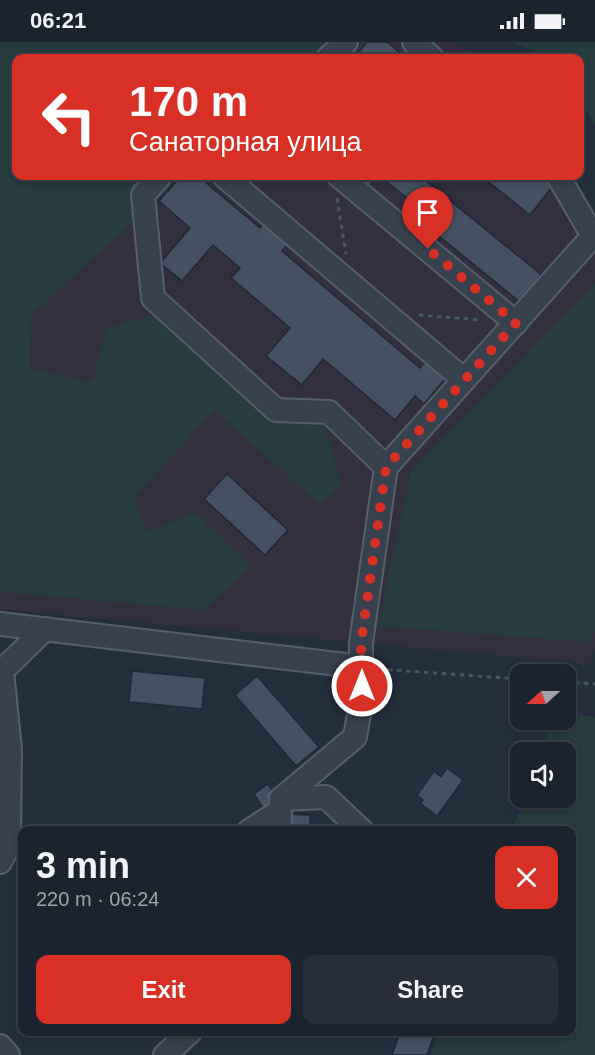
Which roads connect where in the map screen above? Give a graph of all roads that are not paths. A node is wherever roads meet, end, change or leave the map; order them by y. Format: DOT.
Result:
graph roads {
  1 [pos="346,42"];
  2 [pos="414,42"];
  3 [pos="332,54"];
  4 [pos="428,54"];
  5 [pos="156,180"];
  6 [pos="229,180"];
  7 [pos="560,180"];
  8 [pos="338,186"];
  9 [pos="516,323"];
  10 [pos="464,380"];
  11 [pos="386,467"];
  12 [pos="0,624"];
  13 [pos="45,629"];
  14 [pos="363,668"];
  15 [pos="1,669"];
  16 [pos="280,814"];
  17 [pos="258,826"];
  18 [pos="357,826"];
  19 [pos="0,861"];
  20 [pos="186,1036"];
  21 [pos="0,1046"];
  22 [pos="8,1055"];
  23 [pos="165,1055"];
  1 -- 3 [label="street"];
  2 -- 4 [label="street"];
  5 -- 11 [label="street"];
  6 -- 10 [label="street"];
  7 -- 9 [label="street"];
  8 -- 9 [label="street"];
  9 -- 10 [label="street"];
  10 -- 11 [label="street"];
  11 -- 14 [label="street"];
  12 -- 13 [label="street"];
  13 -- 14 [label="street"];
  13 -- 15 [label="street"];
  14 -- 16 [label="street"];
  15 -- 19 [label="street"];
  16 -- 17 [label="street"];
  16 -- 18 [label="street"];
  20 -- 23 [label="street"];
  21 -- 22 [label="street"];
}
